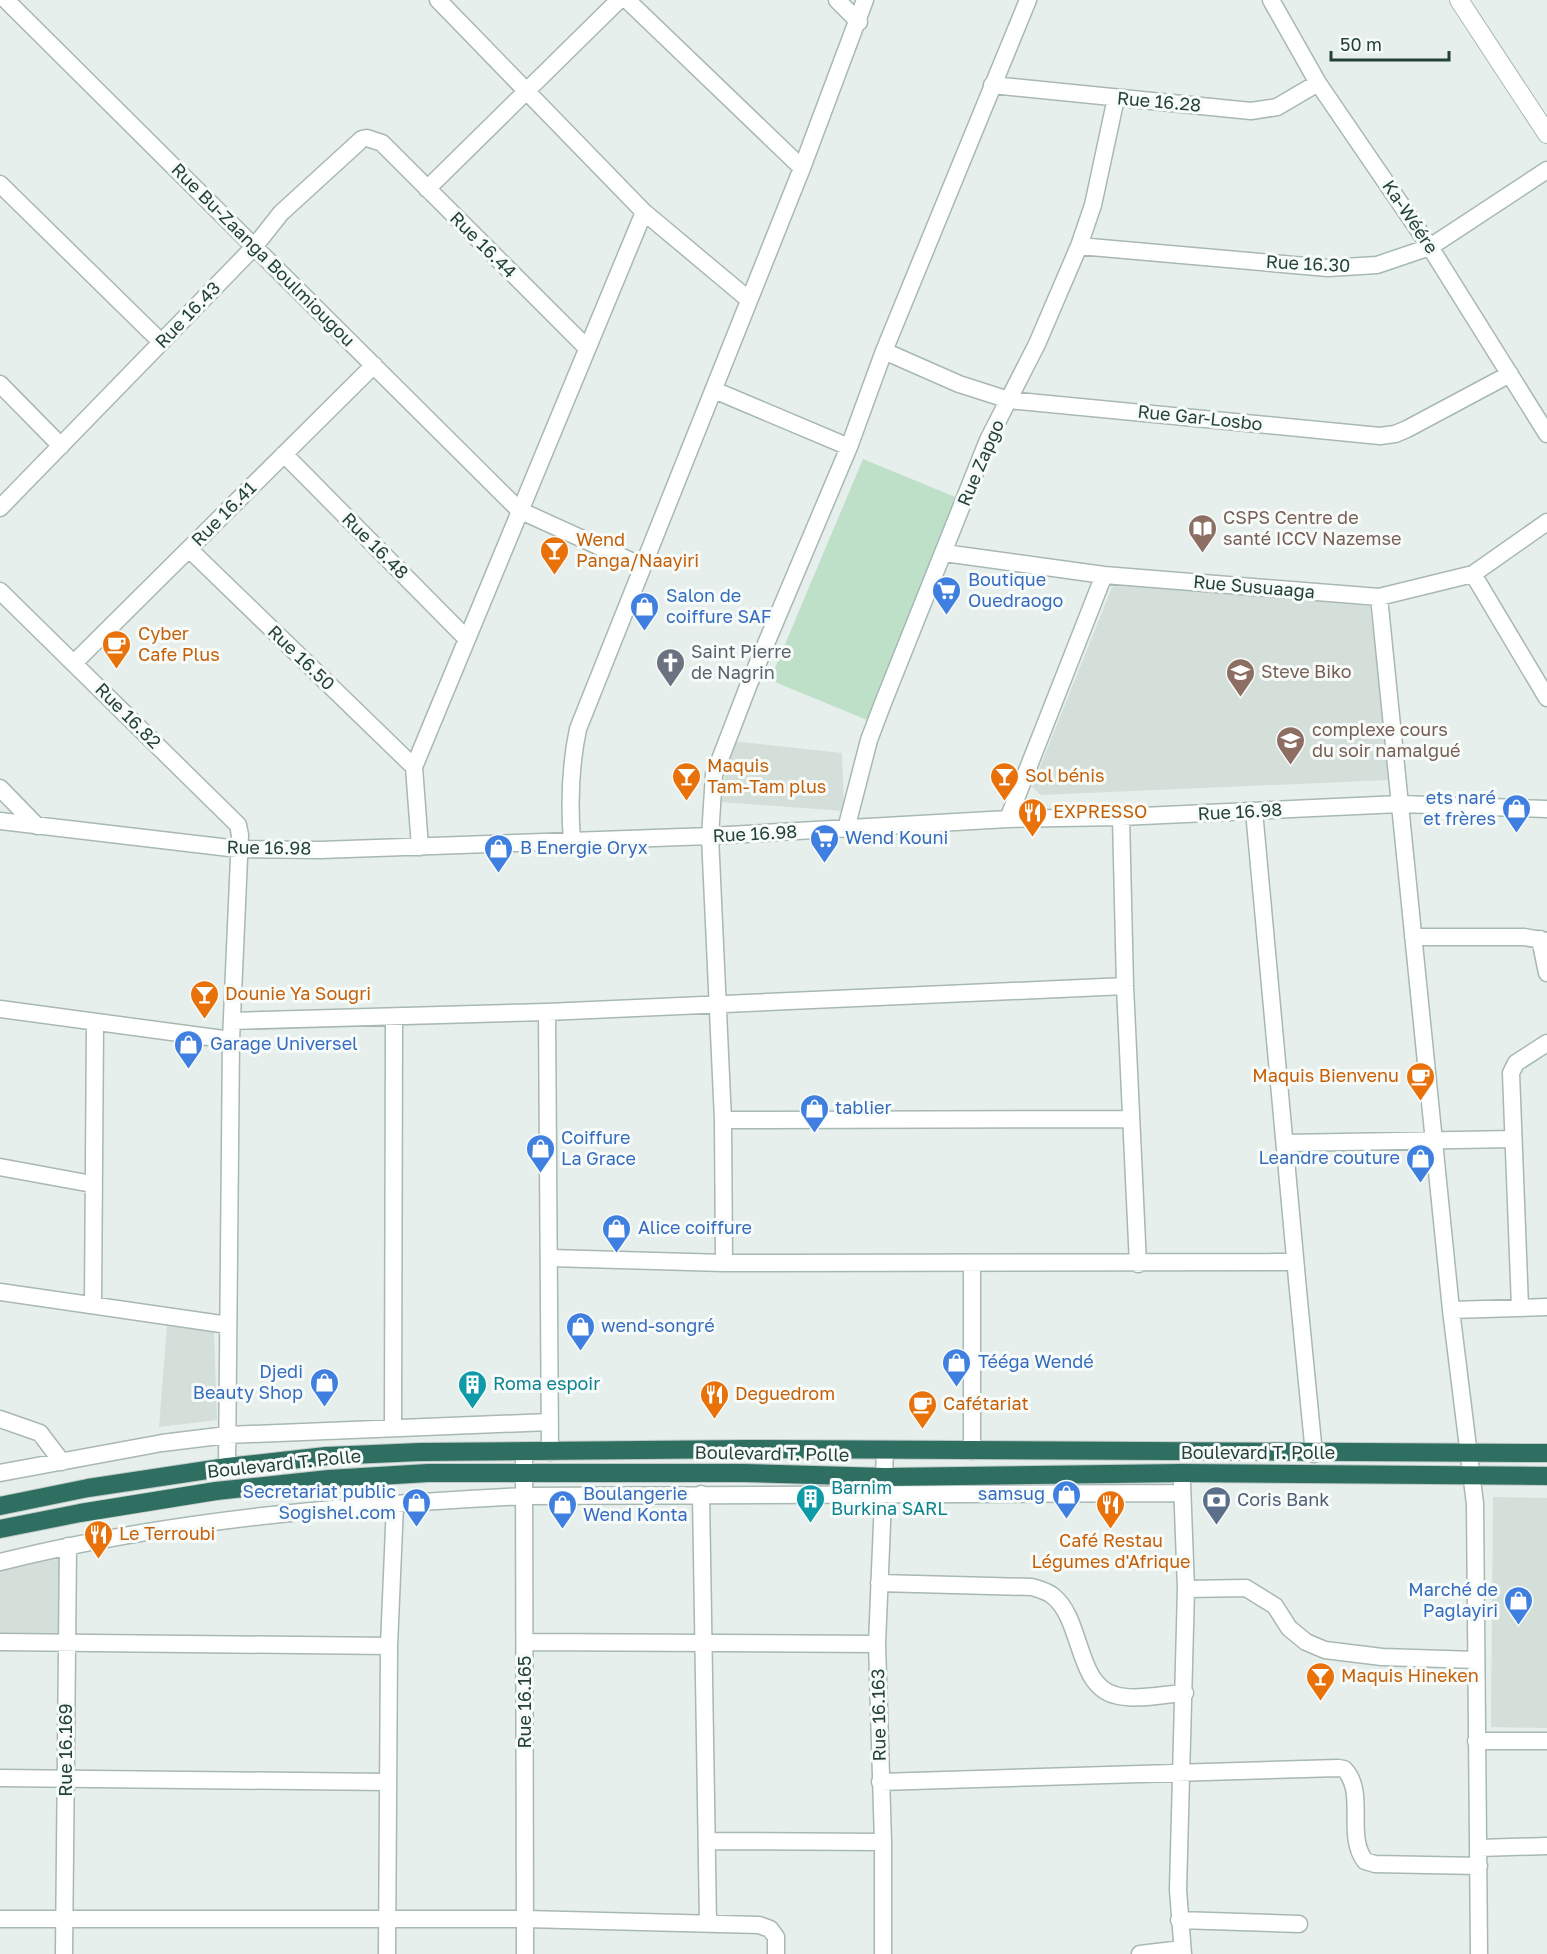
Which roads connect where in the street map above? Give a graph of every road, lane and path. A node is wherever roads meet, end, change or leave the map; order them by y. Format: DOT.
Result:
graph roads {
  1 [pos="438,0"];
  2 [pos="619,0"];
  3 [pos="627,0"];
  4 [pos="837,0"];
  5 [pos="865,0"];
  6 [pos="1028,0"];
  7 [pos="1271,0"];
  8 [pos="1459,0"];
  9 [pos="8,1"];
  10 [pos="859,22"];
  11 [pos="1318,83"];
  12 [pos="993,85"];
  13 [pos="528,91"];
  14 [pos="1116,98"];
  15 [pos="1547,134"];
  16 [pos="382,143"];
  17 [pos="802,168"];
  18 [pos="1547,170"];
  19 [pos="0,184"];
  20 [pos="427,189"];
  21 [pos="644,212"];
  22 [pos="1079,246"];
  23 [pos="1430,247"];
  24 [pos="254,248"];
  25 [pos="748,299"];
  26 [pos="161,342"];
  27 [pos="586,347"];
  28 [pos="884,351"];
  29 [pos="374,365"];
  30 [pos="1510,374"];
  31 [pos="0,384"];
  32 [pos="714,390"];
  33 [pos="1009,400"];
  34 [pos="1547,435"];
  35 [pos="61,446"];
  36 [pos="849,447"];
  37 [pos="284,454"];
  38 [pos="0,508"];
  39 [pos="519,510"];
  40 [pos="1547,522"];
  41 [pos="189,549"];
  42 [pos="944,553"];
  43 [pos="642,566"];
  44 [pos="1104,574"];
  45 [pos="1473,574"];
  46 [pos="0,591"];
  47 [pos="1379,597"];
  48 [pos="465,637"];
  49 [pos="74,663"];
  50 [pos="1547,698"];
  51 [pos="414,766"];
  52 [pos="0,789"];
  53 [pos="1400,804"];
  54 [pos="1547,809"];
  55 [pos="1254,812"];
  56 [pos="1120,817"];
  57 [pos="1008,819"];
  58 [pos="0,821"];
  59 [pos="37,826"];
  60 [pos="846,830"];
  61 [pos="710,836"];
  62 [pos="572,841"];
  63 [pos="420,847"];
  64 [pos="238,849"];
  65 [pos="1413,937"];
  66 [pos="1544,940"];
  67 [pos="1547,973"];
  68 [pos="1125,986"];
  69 [pos="720,1005"];
  70 [pos="0,1010"];
  71 [pos="547,1012"];
  72 [pos="394,1018"];
  73 [pos="232,1021"];
  74 [pos="95,1023"];
  75 [pos="231,1040"];
  76 [pos="1547,1044"];
  77 [pos="1130,1119"];
  78 [pos="723,1120"];
  79 [pos="1513,1139"];
  80 [pos="1434,1140"];
  81 [pos="1286,1143"];
  82 [pos="0,1167"];
  83 [pos="92,1184"];
  84 [pos="550,1258"];
  85 [pos="1294,1262"];
  86 [pos="724,1263"];
  87 [pos="972,1263"];
  88 [pos="1138,1264"];
  89 [pos="0,1292"];
  90 [pos="93,1305"];
  91 [pos="1520,1307"];
  92 [pos="1547,1307"];
  93 [pos="1451,1310"];
  94 [pos="228,1325"];
  95 [pos="0,1419"];
  96 [pos="549,1422"];
  97 [pos="393,1426"];
  98 [pos="227,1435"];
  99 [pos="524,1451"];
  100 [pos="885,1451"];
  101 [pos="972,1451"];
  102 [pos="550,1452"];
  103 [pos="1468,1453"];
  104 [pos="1547,1453"];
  105 [pos="1314,1454"];
  106 [pos="62,1462"];
  107 [pos="227,1467"];
  108 [pos="0,1473"];
  109 [pos="524,1473"];
  110 [pos="1182,1473"];
  111 [pos="1472,1476"];
  112 [pos="1547,1476"];
  113 [pos="885,1477"];
  114 [pos="1182,1493"];
  115 [pos="701,1494"];
  116 [pos="884,1495"];
  117 [pos="524,1496"];
  118 [pos="395,1504"];
  119 [pos="0,1506"];
  120 [pos="0,1529"];
  121 [pos="68,1546"];
  122 [pos="0,1562"];
  123 [pos="879,1583"];
  124 [pos="1186,1589"];
  125 [pos="0,1642"];
  126 [pos="525,1642"];
  127 [pos="67,1643"];
  128 [pos="704,1644"];
  129 [pos="877,1644"];
  130 [pos="389,1646"];
  131 [pos="1476,1660"];
  132 [pos="1185,1693"];
  133 [pos="1476,1741"];
  134 [pos="1547,1741"];
  135 [pos="1183,1773"];
  136 [pos="0,1778"];
  137 [pos="66,1778"];
  138 [pos="388,1782"];
  139 [pos="880,1782"];
  140 [pos="708,1840"];
  141 [pos="883,1842"];
  142 [pos="1547,1846"];
  143 [pos="1479,1848"];
  144 [pos="1479,1866"];
  145 [pos="0,1919"];
  146 [pos="388,1919"];
  147 [pos="526,1919"];
  148 [pos="65,1920"];
  149 [pos="1179,1920"];
  150 [pos="708,1923"];
  151 [pos="1299,1924"];
  152 [pos="1182,1951"];
  153 [pos="64,1954"];
  154 [pos="387,1954"];
  155 [pos="525,1954"];
  156 [pos="776,1954"];
  157 [pos="883,1954"];
  158 [pos="1140,1954"];
  159 [pos="1479,1954"];
  1 -- 13 [label="street"];
  2 -- 13 [label="street"];
  3 -- 17 [label="street"];
  4 -- 10 [label="street"];
  5 -- 10 [label="street"];
  6 -- 12 [label="street"];
  7 -- 11 [label="street, Ka-Wéére"];
  8 -- 15 [label="street"];
  9 -- 24 [label="street, Rue Bu-Zaanga Boulmiougou"];
  10 -- 17 [label="street"];
  11 -- 14 [label="street, Rue 16.28"];
  11 -- 23 [label="street, Ka-Wéére"];
  12 -- 14 [label="street, Rue 16.28"];
  12 -- 28 [label="street"];
  13 -- 20 [label="street"];
  13 -- 21 [label="street"];
  14 -- 22 [label="street, Rue Zapgo"];
  16 -- 20 [label="street, Rue 16.44"];
  16 -- 24 [label="street, Rue 16.43"];
  17 -- 25 [label="street"];
  18 -- 23 [label="street, Rue 16.30"];
  19 -- 26 [label="street"];
  20 -- 27 [label="street, Rue 16.44"];
  21 -- 25 [label="street"];
  21 -- 27 [label="street"];
  22 -- 23 [label="street, Rue 16.30"];
  22 -- 33 [label="street, Rue Zapgo"];
  23 -- 30 [label="street, Ka-Wéére"];
  24 -- 26 [label="street, Rue 16.43"];
  24 -- 29 [label="street, Rue Bu-Zaanga Boulmiougou"];
  25 -- 32 [label="street"];
  26 -- 35 [label="street, Rue 16.43"];
  27 -- 39 [label="street"];
  28 -- 33 [label="street, Rue Gar-Losbo"];
  28 -- 36 [label="street"];
  29 -- 37 [label="street, Rue 16.41"];
  29 -- 39 [label="street, Rue Bu-Zaanga Boulmiougou"];
  30 -- 33 [label="street, Rue Gar-Losbo"];
  30 -- 34 [label="street, Ka-Wéére"];
  31 -- 35 [label="street"];
  32 -- 36 [label="street"];
  32 -- 43 [label="street"];
  33 -- 42 [label="street, Rue Zapgo"];
  35 -- 38 [label="street, Rue 16.43"];
  36 -- 61 [label="street"];
  37 -- 41 [label="street, Rue 16.41"];
  37 -- 48 [label="street, Rue 16.48"];
  39 -- 43 [label="street"];
  39 -- 48 [label="street"];
  40 -- 45 [label="street, Rue Susuaaga"];
  41 -- 49 [label="street, Rue 16.41"];
  41 -- 51 [label="street, Rue 16.50"];
  42 -- 44 [label="street, Rue Susuaaga"];
  42 -- 60 [label="street, Rue Zapgo"];
  43 -- 62 [label="street"];
  44 -- 47 [label="street, Rue Susuaaga"];
  44 -- 57 [label="street"];
  45 -- 47 [label="street, Rue Susuaaga"];
  45 -- 50 [label="street"];
  46 -- 49 [label="street, Rue 16.82"];
  47 -- 53 [label="street"];
  48 -- 51 [label="street"];
  49 -- 64 [label="street, Rue 16.82"];
  51 -- 63 [label="street"];
  52 -- 59 [label="street"];
  53 -- 54 [label="street, Rue 16.98"];
  53 -- 55 [label="street, Rue 16.98"];
  53 -- 65 [label="street"];
  55 -- 56 [label="street, Rue 16.98"];
  55 -- 81 [label="street"];
  56 -- 57 [label="street, Rue 16.98"];
  56 -- 68 [label="street"];
  57 -- 60 [label="street, Rue 16.98"];
  58 -- 59 [label="street, Rue 16.98"];
  59 -- 64 [label="street, Rue 16.98"];
  60 -- 61 [label="street, Rue 16.98"];
  61 -- 62 [label="street, Rue 16.98"];
  61 -- 69 [label="street"];
  62 -- 63 [label="street, Rue 16.98"];
  63 -- 64 [label="street, Rue 16.98"];
  64 -- 73 [label="street, Rue 16.82"];
  65 -- 66 [label="street"];
  65 -- 80 [label="street"];
  66 -- 67 [label="street"];
  68 -- 69 [label="street"];
  68 -- 77 [label="street"];
  69 -- 71 [label="street"];
  69 -- 78 [label="street"];
  70 -- 74 [label="street"];
  71 -- 72 [label="street"];
  71 -- 84 [label="street"];
  72 -- 73 [label="street"];
  72 -- 97 [label="street"];
  73 -- 75 [label="street, Rue 16.82"];
  74 -- 75 [label="street"];
  74 -- 83 [label="street"];
  75 -- 94 [label="street, Rue 16.82"];
  76 -- 79 [label="street"];
  77 -- 78 [label="street"];
  77 -- 88 [label="street"];
  78 -- 86 [label="street"];
  79 -- 80 [label="street"];
  79 -- 91 [label="street"];
  80 -- 81 [label="street"];
  80 -- 93 [label="street"];
  81 -- 85 [label="street"];
  82 -- 83 [label="street"];
  83 -- 90 [label="street"];
  84 -- 86 [label="street"];
  84 -- 96 [label="street"];
  85 -- 88 [label="street"];
  85 -- 105 [label="street"];
  86 -- 87 [label="street"];
  87 -- 88 [label="street"];
  87 -- 101 [label="street"];
  89 -- 90 [label="street"];
  90 -- 94 [label="street"];
  91 -- 92 [label="street"];
  91 -- 93 [label="street"];
  93 -- 103 [label="street"];
  94 -- 98 [label="street, Rue 16.82"];
  95 -- 106 [label="street"];
  96 -- 97 [label="street"];
  96 -- 102 [label="street"];
  97 -- 98 [label="street"];
  98 -- 106 [label="street"];
  98 -- 107 [label="street, Rue 16.82"];
  99 -- 102 [label="highway, Boulevard T. Polle"];
  99 -- 107 [label="highway, Boulevard T. Polle"];
  99 -- 109 [label="street, Rue 16.165"];
  100 -- 101 [label="highway, Boulevard T. Polle"];
  100 -- 102 [label="highway, Boulevard T. Polle"];
  100 -- 113 [label="street, Rue 16.163"];
  101 -- 105 [label="highway, Boulevard T. Polle"];
  103 -- 104 [label="highway, Boulevard T. Polle"];
  103 -- 105 [label="highway, Boulevard T. Polle"];
  103 -- 111 [label="street"];
  106 -- 108 [label="street"];
  107 -- 119 [label="highway, Boulevard T. Polle"];
  109 -- 113 [label="highway, Boulevard T. Polle"];
  109 -- 117 [label="street, Rue 16.165"];
  109 -- 120 [label="highway, Boulevard T. Polle"];
  110 -- 111 [label="highway, Boulevard T. Polle"];
  110 -- 113 [label="highway, Boulevard T. Polle"];
  110 -- 114 [label="street"];
  111 -- 112 [label="highway, Boulevard T. Polle"];
  111 -- 131 [label="street"];
  113 -- 116 [label="street, Rue 16.163"];
  114 -- 116 [label="street"];
  114 -- 124 [label="street"];
  115 -- 116 [label="street"];
  115 -- 117 [label="street"];
  115 -- 128 [label="street"];
  116 -- 123 [label="street, Rue 16.163"];
  117 -- 118 [label="street"];
  117 -- 126 [label="street, Rue 16.165"];
  118 -- 121 [label="street"];
  118 -- 130 [label="street"];
  121 -- 122 [label="street"];
  121 -- 127 [label="street, Rue 16.169"];
  123 -- 129 [label="street, Rue 16.163"];
  123 -- 132 [label="street"];
  124 -- 131 [label="street"];
  124 -- 132 [label="street"];
  125 -- 127 [label="street"];
  126 -- 128 [label="street"];
  126 -- 147 [label="street, Rue 16.165"];
  127 -- 130 [label="street"];
  127 -- 137 [label="street, Rue 16.169"];
  128 -- 129 [label="street"];
  128 -- 140 [label="street"];
  129 -- 139 [label="street, Rue 16.163"];
  130 -- 138 [label="street"];
  131 -- 133 [label="street"];
  132 -- 135 [label="street"];
  133 -- 134 [label="street"];
  133 -- 143 [label="street"];
  135 -- 139 [label="street"];
  135 -- 144 [label="street"];
  135 -- 149 [label="street"];
  136 -- 137 [label="street"];
  137 -- 138 [label="street"];
  137 -- 148 [label="street, Rue 16.169"];
  138 -- 146 [label="street"];
  139 -- 141 [label="street, Rue 16.163"];
  140 -- 141 [label="street"];
  140 -- 150 [label="street"];
  141 -- 157 [label="street, Rue 16.163"];
  142 -- 143 [label="street"];
  143 -- 144 [label="street"];
  144 -- 159 [label="street"];
  145 -- 148 [label="street"];
  146 -- 147 [label="street"];
  146 -- 148 [label="street"];
  146 -- 154 [label="street"];
  147 -- 150 [label="street"];
  147 -- 155 [label="street, Rue 16.165"];
  148 -- 153 [label="street, Rue 16.169"];
  149 -- 151 [label="street"];
  149 -- 152 [label="street"];
  150 -- 156 [label="street"];
  152 -- 158 [label="street"];
}
